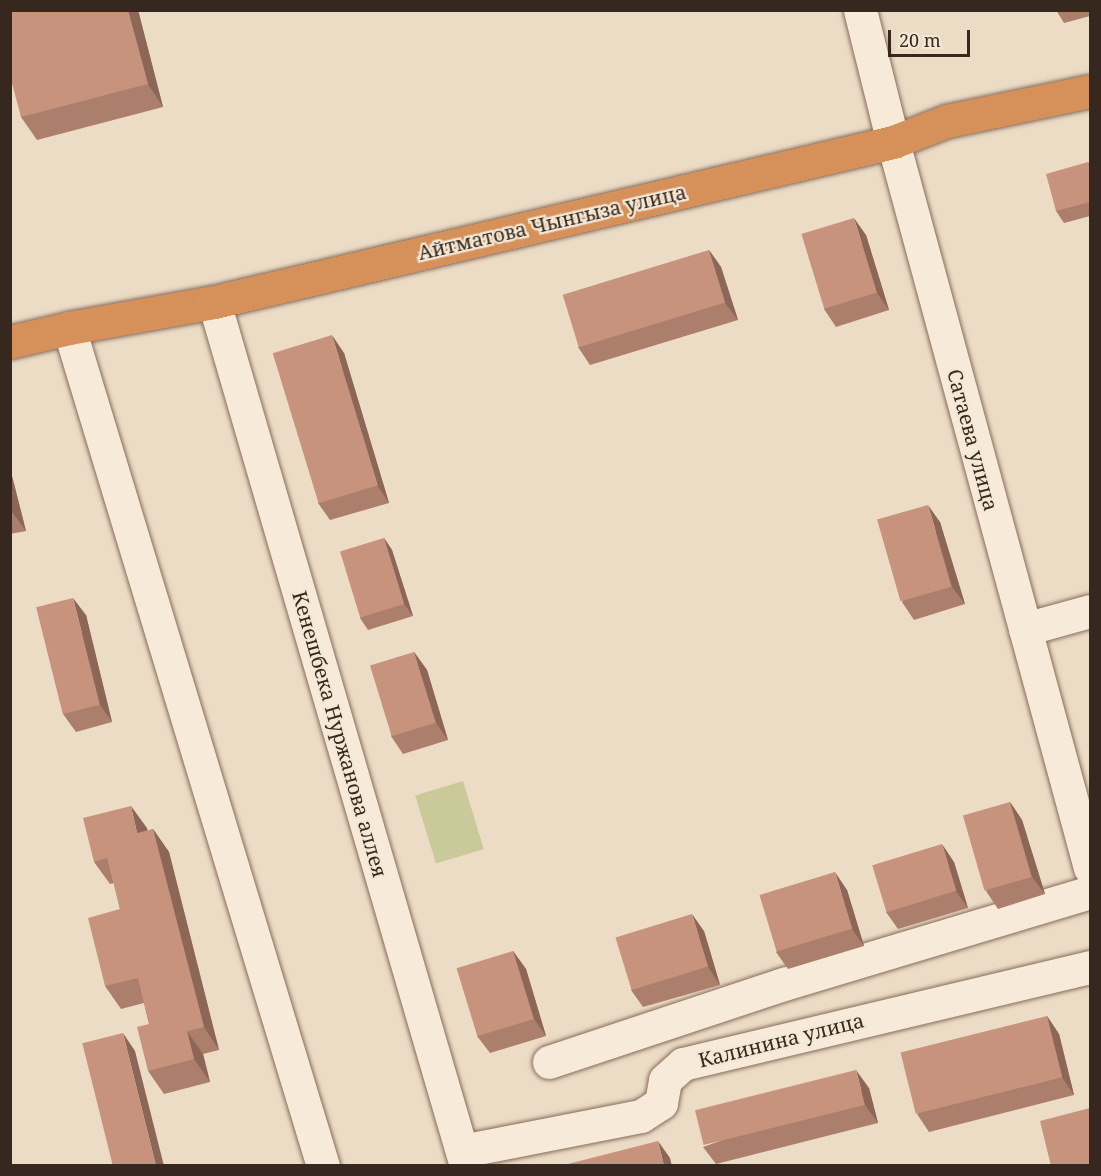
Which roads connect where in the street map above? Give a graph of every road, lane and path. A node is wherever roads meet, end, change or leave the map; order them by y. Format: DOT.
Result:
graph roads {
  1 [pos="860,10"];
  2 [pos="1090,91"];
  3 [pos="893,142"];
  4 [pos="214,302"];
  5 [pos="69,328"];
  6 [pos="10,342"];
  7 [pos="1090,611"];
  8 [pos="1025,629"];
  9 [pos="1090,868"];
  10 [pos="1090,892"];
  11 [pos="1090,966"];
  12 [pos="549,1062"];
  13 [pos="464,1158"];
  14 [pos="323,1166"];
  1 -- 3 [label="street, Сатаева улица"];
  2 -- 3 [label="highway, Айтматова Чынгыза улица"];
  3 -- 4 [label="highway, Айтматова Чынгыза улица"];
  3 -- 8 [label="street, Сатаева улица"];
  4 -- 5 [label="highway, Айтматова Чынгыза улица"];
  4 -- 13 [label="street, Кенешбека Нуржанова аллея"];
  5 -- 6 [label="highway, Айтматова Чынгыза улица"];
  5 -- 14 [label="street"];
  7 -- 8 [label="street"];
  8 -- 9 [label="street, Сатаева улица"];
  10 -- 12 [label="street"];
  11 -- 13 [label="street, Калинина улица"];
}
